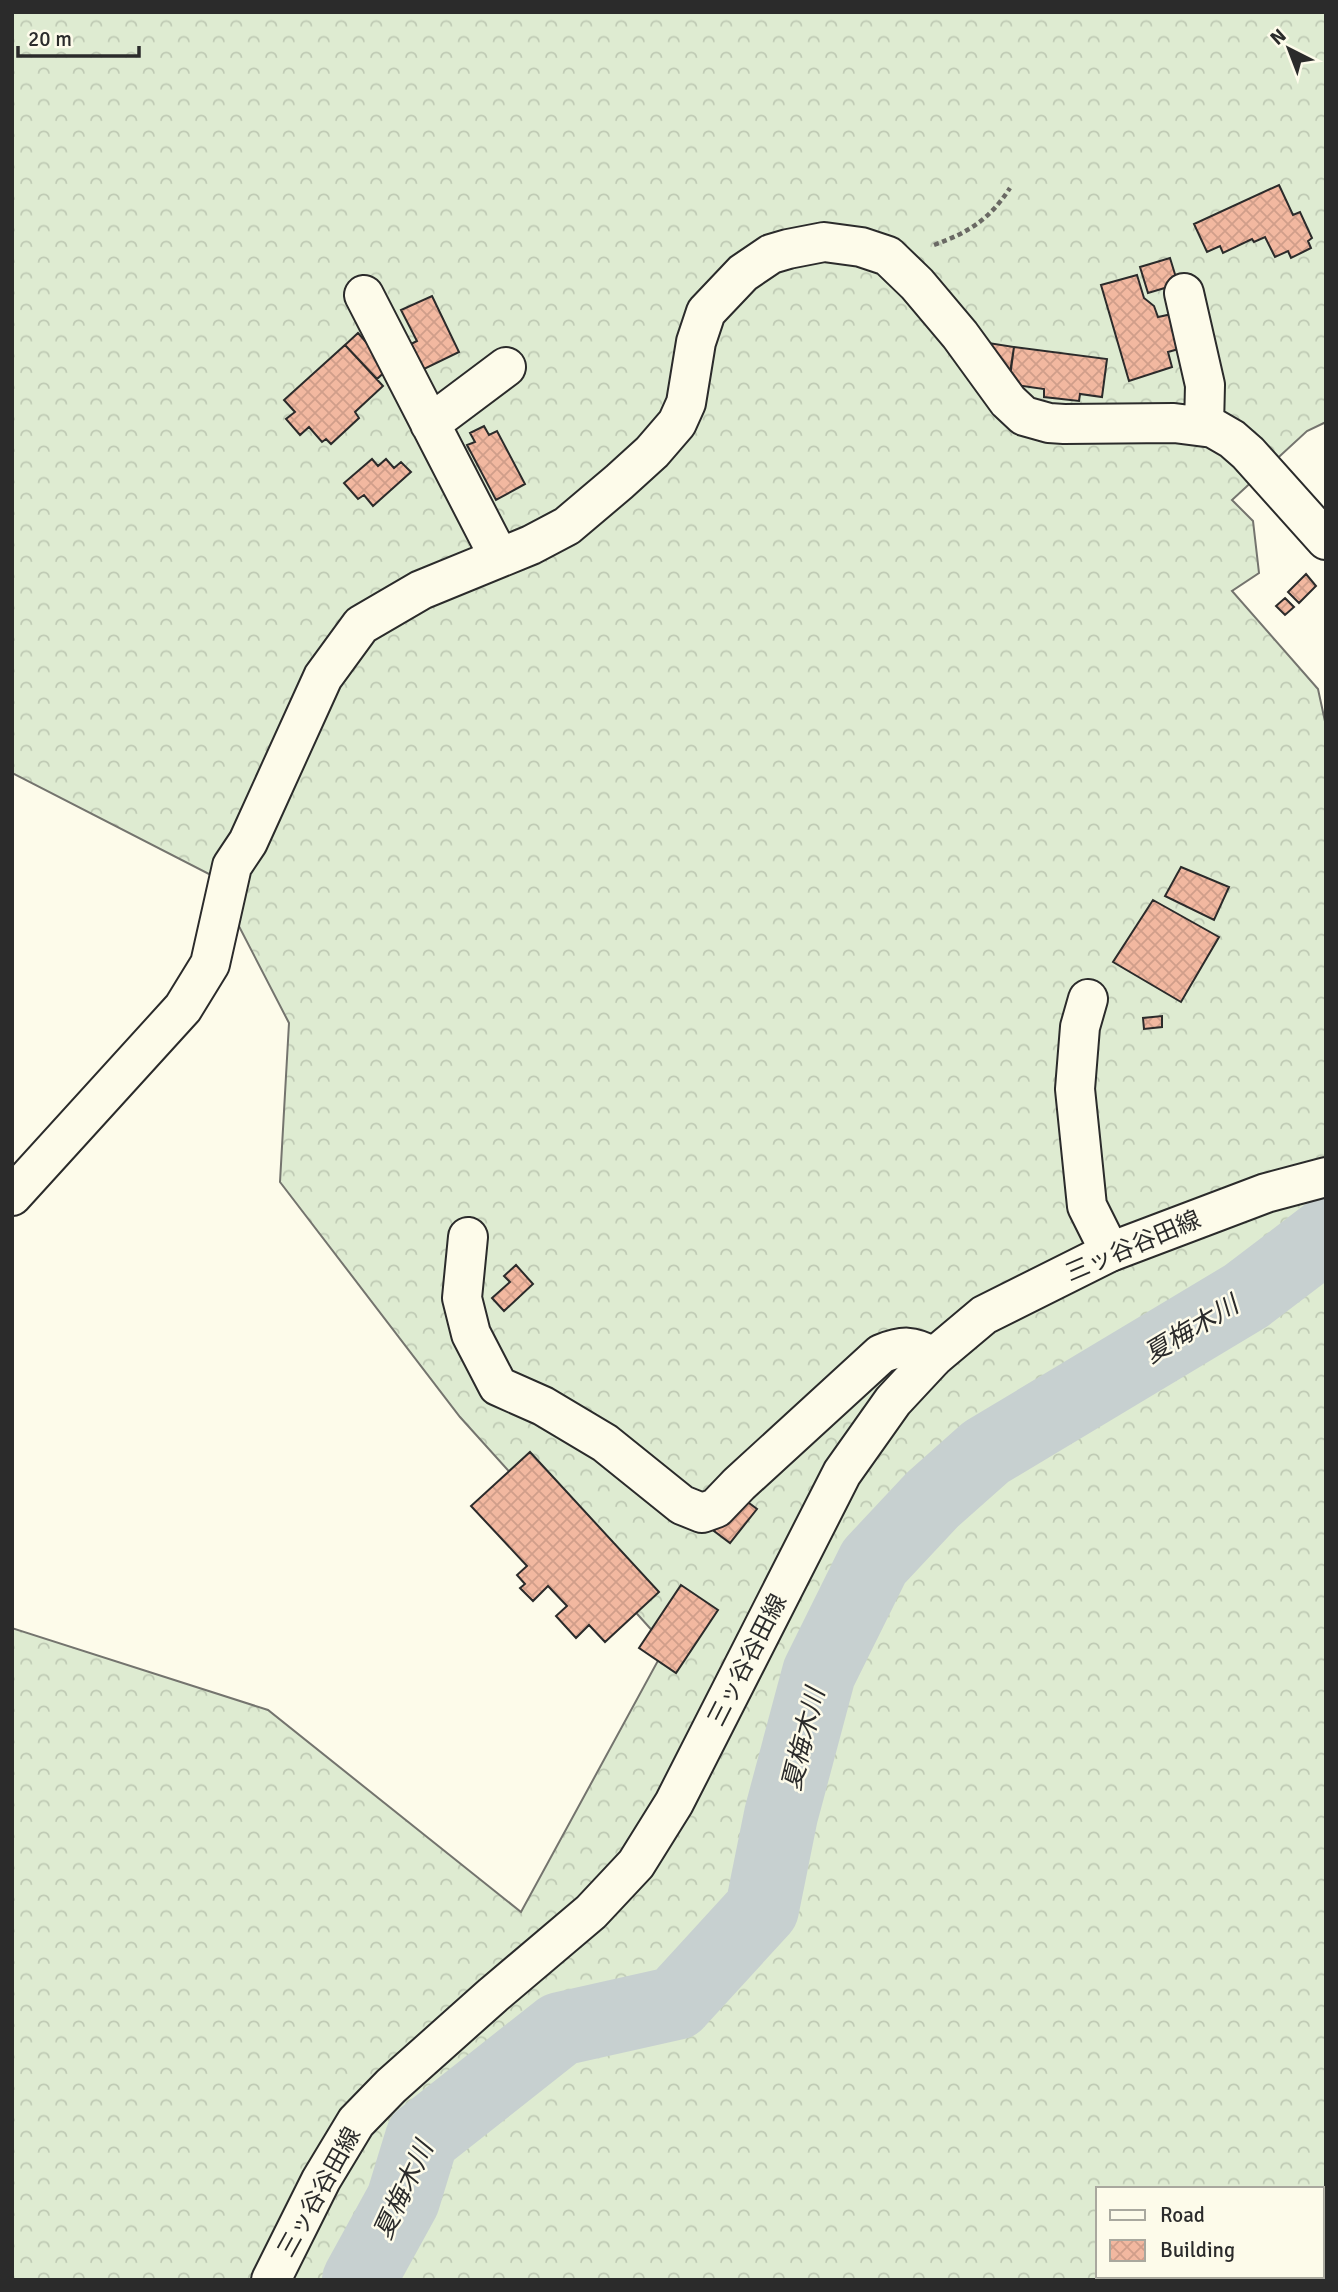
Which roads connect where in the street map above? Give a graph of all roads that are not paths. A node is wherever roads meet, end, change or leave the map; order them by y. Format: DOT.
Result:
graph roads {
  1 [pos="1184,293"];
  2 [pos="364,295"];
  3 [pos="506,367"];
  4 [pos="430,424"];
  5 [pos="1204,426"];
  6 [pos="1326,540"];
  7 [pos="499,557"];
  8 [pos="1088,999"];
  9 [pos="1326,1177"];
  10 [pos="12,1196"];
  11 [pos="468,1237"];
  12 [pos="1110,1252"];
  13 [pos="934,1357"];
  14 [pos="271,2280"];
  1 -- 5 [label="street"];
  2 -- 4 [label="street"];
  3 -- 4 [label="street"];
  4 -- 7 [label="street"];
  5 -- 6 [label="street"];
  5 -- 7 [label="street"];
  7 -- 10 [label="street"];
  8 -- 12 [label="street"];
  9 -- 12 [label="street, 三ッ谷谷田線"];
  11 -- 13 [label="street"];
  12 -- 13 [label="street, 三ッ谷谷田線"];
  13 -- 14 [label="street, 三ッ谷谷田線"];
}
